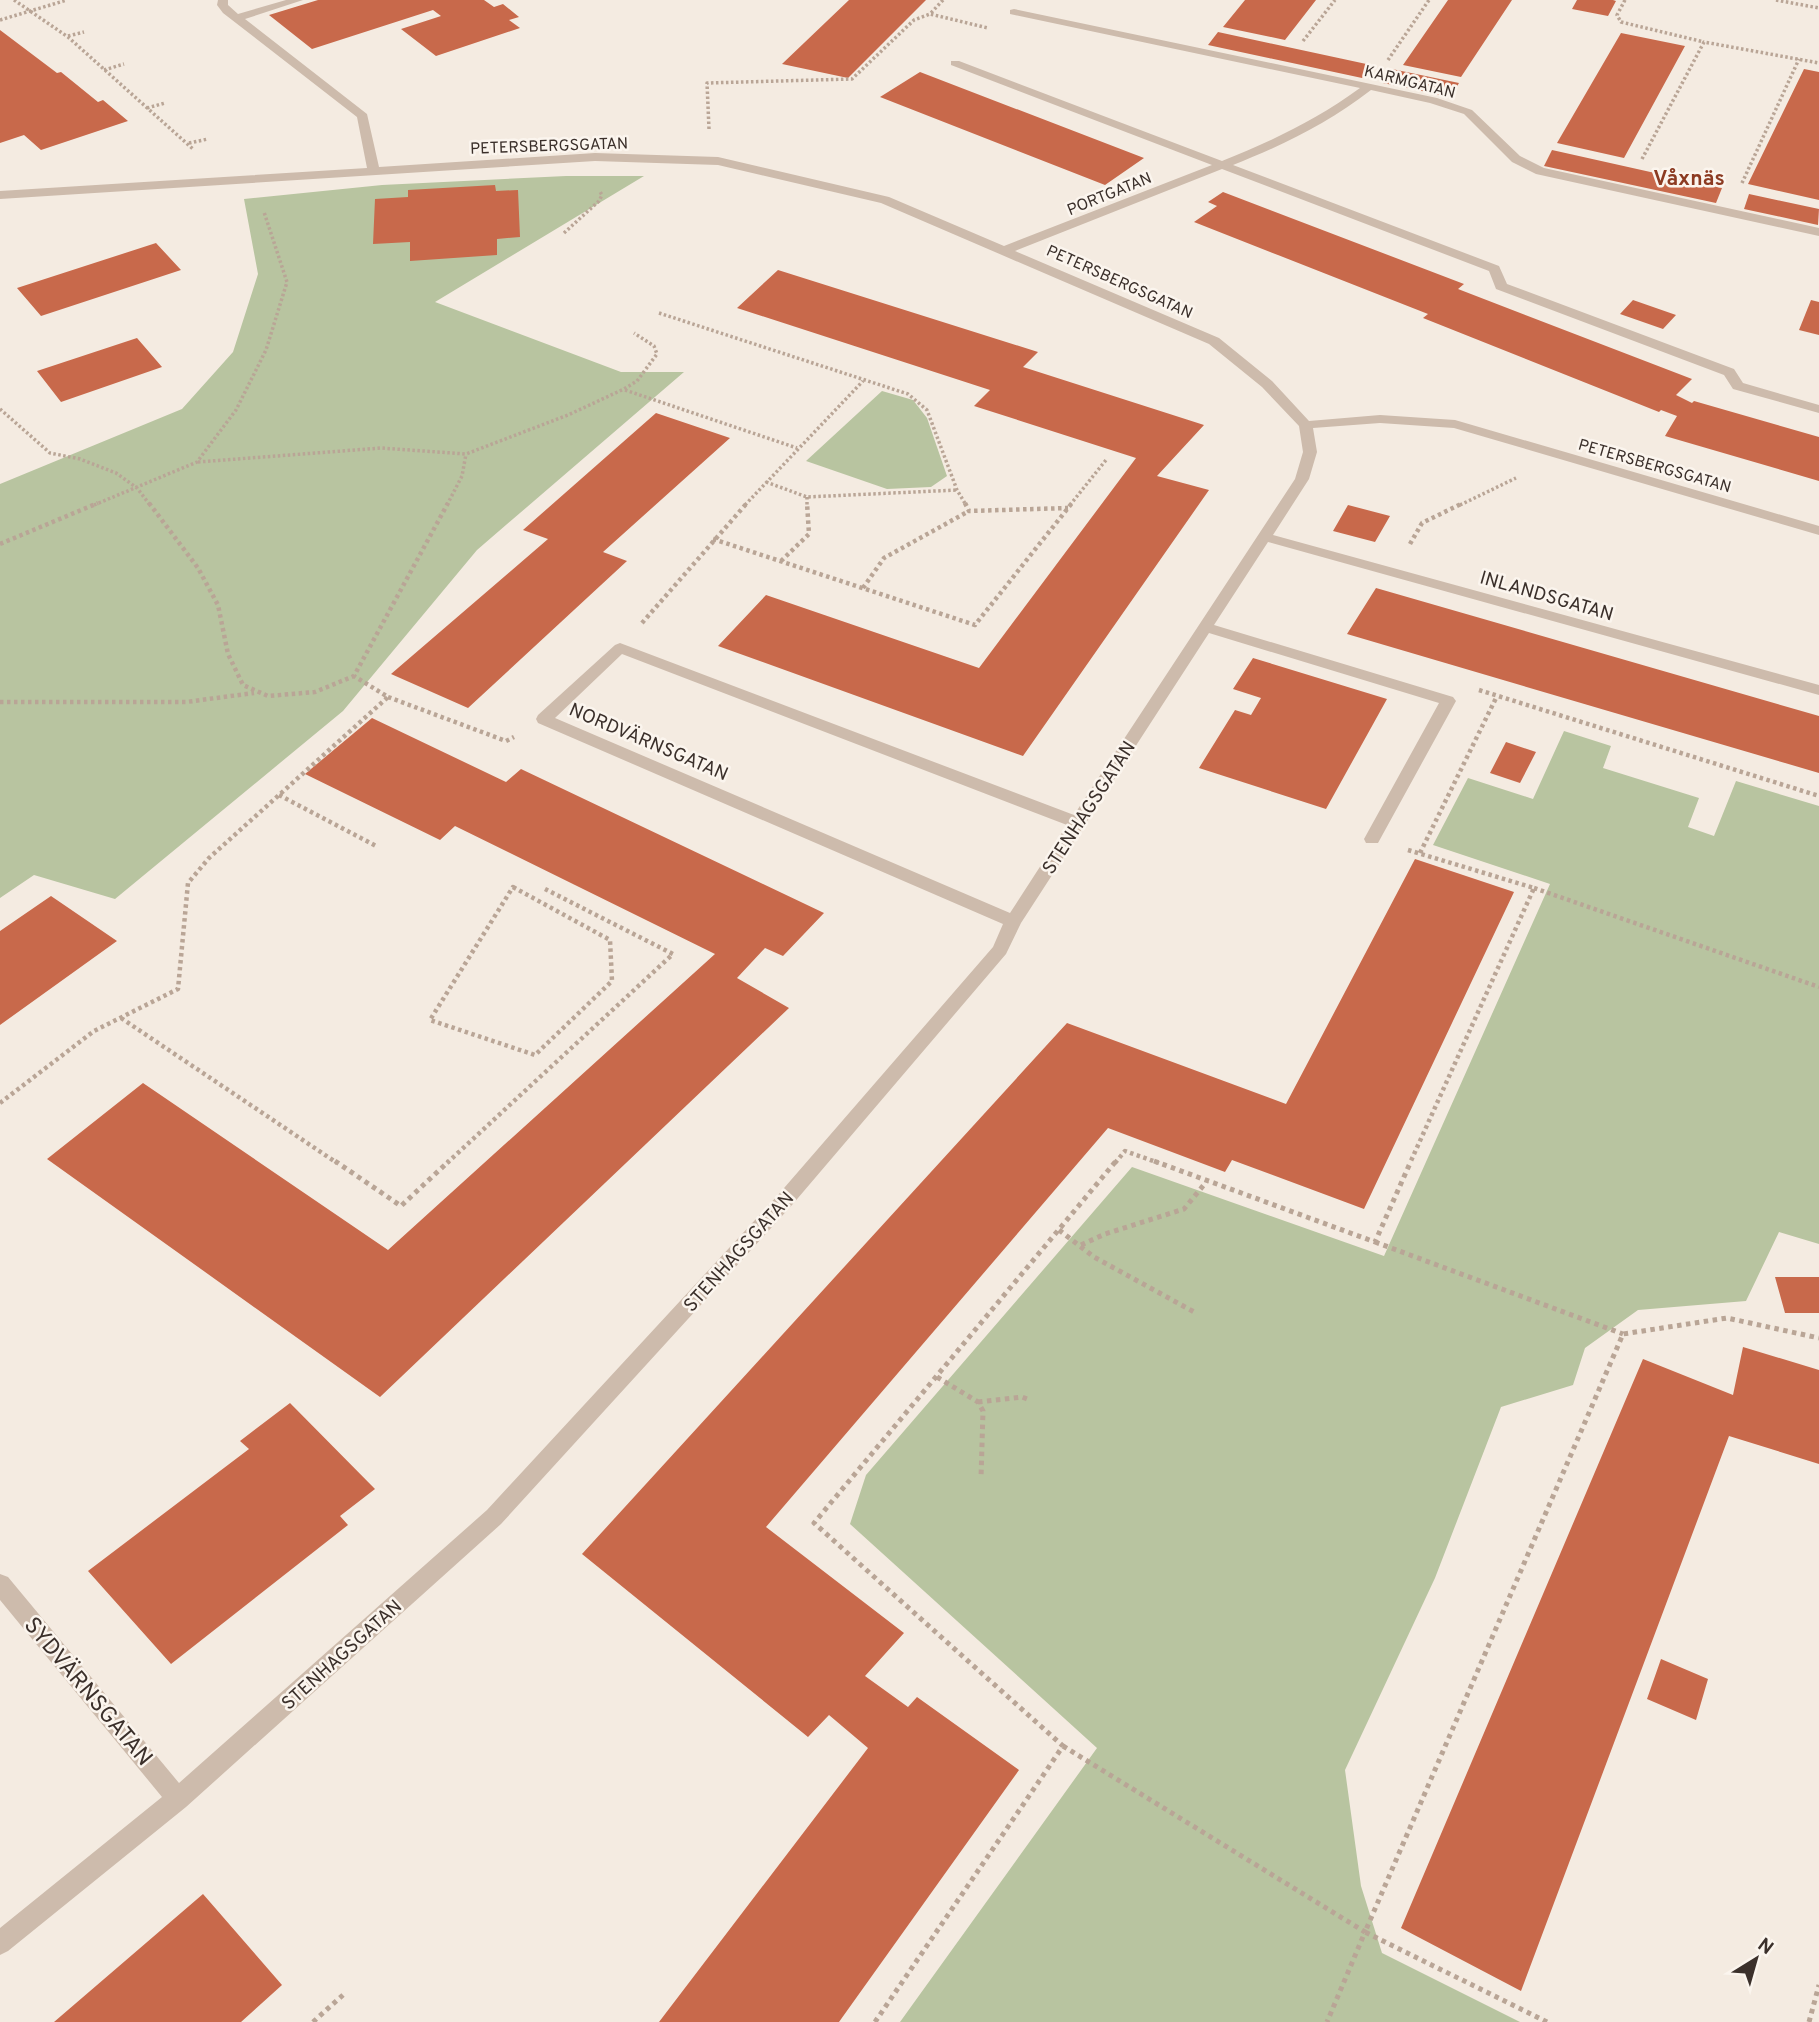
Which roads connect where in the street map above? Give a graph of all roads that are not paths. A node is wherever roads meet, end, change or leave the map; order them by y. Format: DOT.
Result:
graph roads {
  1 [pos="223,0"];
  2 [pos="298,0"];
  3 [pos="1014,12"];
  4 [pos="237,18"];
  5 [pos="955,63"];
  6 [pos="1370,86"];
  7 [pos="1223,165"];
  8 [pos="374,171"];
  9 [pos="0,196"];
  10 [pos="1819,232"];
  11 [pos="1006,250"];
  12 [pos="1819,409"];
  13 [pos="1306,425"];
  14 [pos="1819,531"];
  15 [pos="1265,537"];
  16 [pos="1206,627"];
  17 [pos="1819,690"];
  18 [pos="1078,823"];
  19 [pos="1372,839"];
  20 [pos="1013,921"];
  21 [pos="0,1584"];
  22 [pos="178,1799"];
  23 [pos="0,1943"];
  1 -- 4 [label="street"];
  2 -- 4 [label="street"];
  3 -- 6 [label="street, KARMGATAN"];
  4 -- 8 [label="street"];
  5 -- 7 [label="street"];
  6 -- 7 [label="street, PORTGATAN"];
  6 -- 10 [label="street, KARMGATAN"];
  7 -- 11 [label="street, PORTGATAN"];
  7 -- 12 [label="street"];
  8 -- 9 [label="street, PETERSBERGSGATAN"];
  8 -- 11 [label="street, PETERSBERGSGATAN"];
  11 -- 13 [label="street, PETERSBERGSGATAN"];
  13 -- 14 [label="street, PETERSBERGSGATAN"];
  13 -- 15 [label="street, STENHAGSGATAN"];
  15 -- 16 [label="street, STENHAGSGATAN"];
  15 -- 17 [label="street, INLANDSGATAN"];
  16 -- 18 [label="street, STENHAGSGATAN"];
  16 -- 19 [label="street"];
  18 -- 20 [label="street, STENHAGSGATAN"];
  18 -- 20 [label="street, NORDVÄRNSGATAN"];
  20 -- 22 [label="street, STENHAGSGATAN"];
  21 -- 22 [label="street, SYDVÄRNSGATAN"];
  22 -- 23 [label="street, STENHAGSGATAN"];
}
